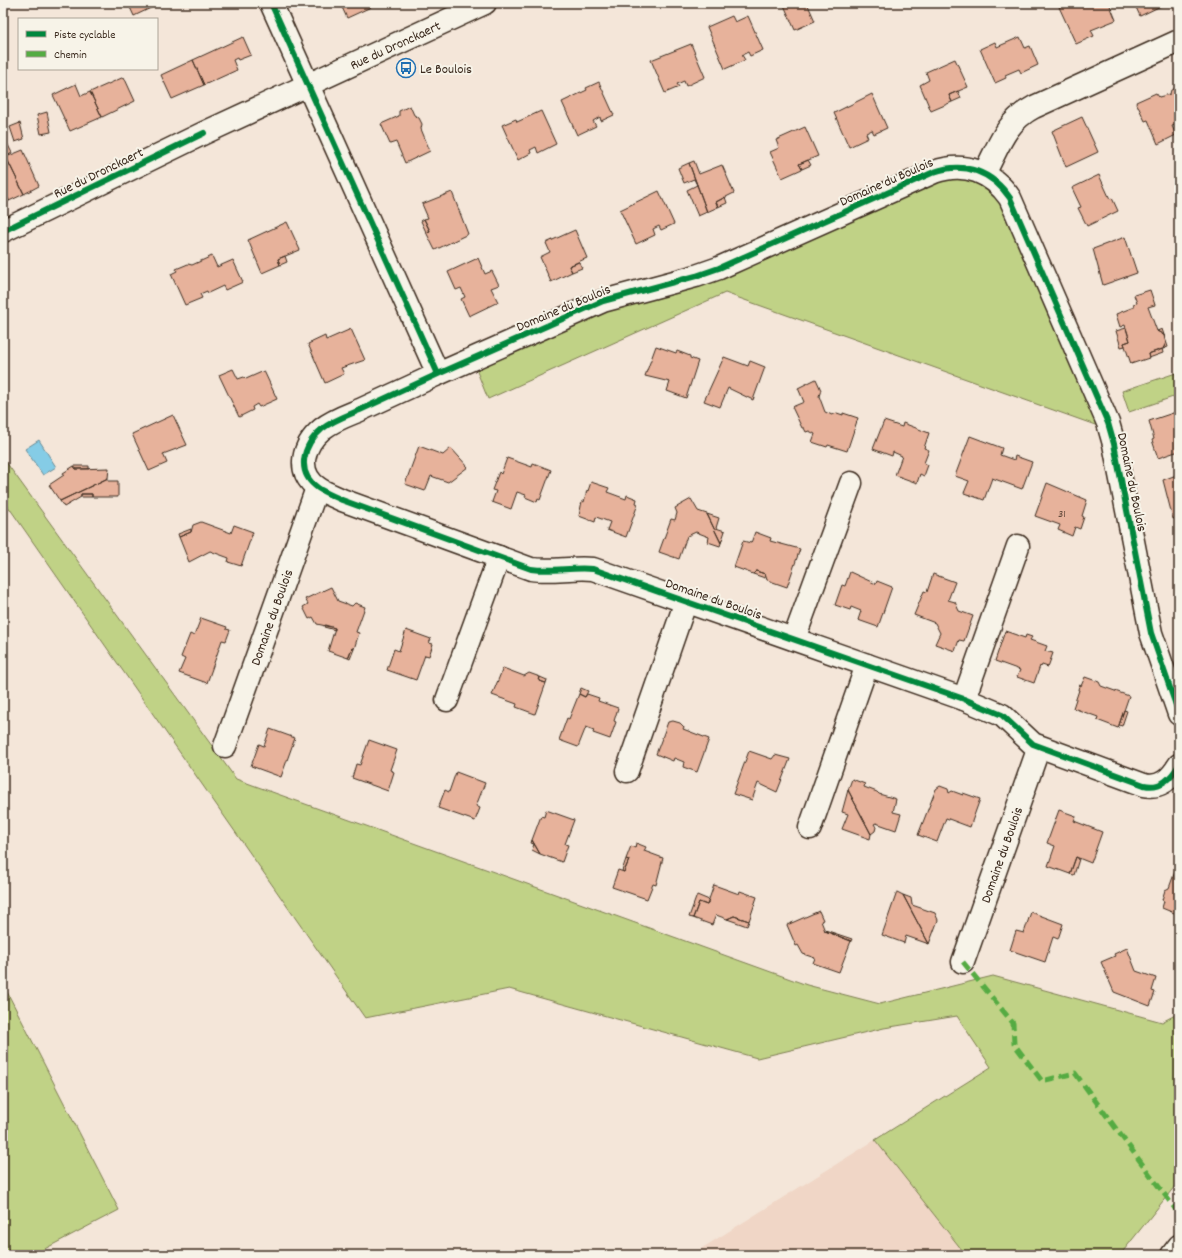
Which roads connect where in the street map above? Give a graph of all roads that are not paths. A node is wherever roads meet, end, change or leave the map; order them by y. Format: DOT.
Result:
graph roads {
  1 [pos="271,3"];
  2 [pos="485,3"];
  3 [pos="1179,41"];
  4 [pos="308,84"];
  5 [pos="984,174"];
  6 [pos="3,232"];
  7 [pos="438,374"];
  8 [pos="851,483"];
  9 [pos="318,488"];
  10 [pos="1018,546"];
  11 [pos="499,557"];
  12 [pos="686,601"];
  13 [pos="794,639"];
  14 [pos="867,665"];
  15 [pos="964,699"];
  16 [pos="447,700"];
  17 [pos="1179,714"];
  18 [pos="225,746"];
  19 [pos="1039,747"];
  20 [pos="1179,765"];
  21 [pos="627,771"];
  22 [pos="810,828"];
  23 [pos="963,962"];
  24 [pos="1179,1246"];
  25 [pos="1172,1255"];
  1 -- 4 [label="street"];
  2 -- 4 [label="street, Rue du Dronckaert"];
  3 -- 5 [label="street"];
  4 -- 6 [label="street, Rue du Dronckaert"];
  4 -- 7 [label="street"];
  5 -- 7 [label="street, Domaine du Boulois"];
  5 -- 17 [label="street, Domaine du Boulois"];
  7 -- 9 [label="street, Domaine du Boulois"];
  8 -- 13 [label="street"];
  9 -- 11 [label="street, Domaine du Boulois"];
  9 -- 18 [label="street, Domaine du Boulois"];
  10 -- 15 [label="street"];
  11 -- 12 [label="street, Domaine du Boulois"];
  11 -- 16 [label="street"];
  12 -- 13 [label="street, Domaine du Boulois"];
  12 -- 21 [label="street, Domaine du Boulois"];
  13 -- 14 [label="street, Domaine du Boulois"];
  14 -- 15 [label="street, Domaine du Boulois"];
  14 -- 22 [label="street"];
  15 -- 19 [label="street, Domaine du Boulois"];
  19 -- 20 [label="street, Domaine du Boulois"];
  19 -- 23 [label="street, Domaine du Boulois"];
  24 -- 25 [label="street"];
}
